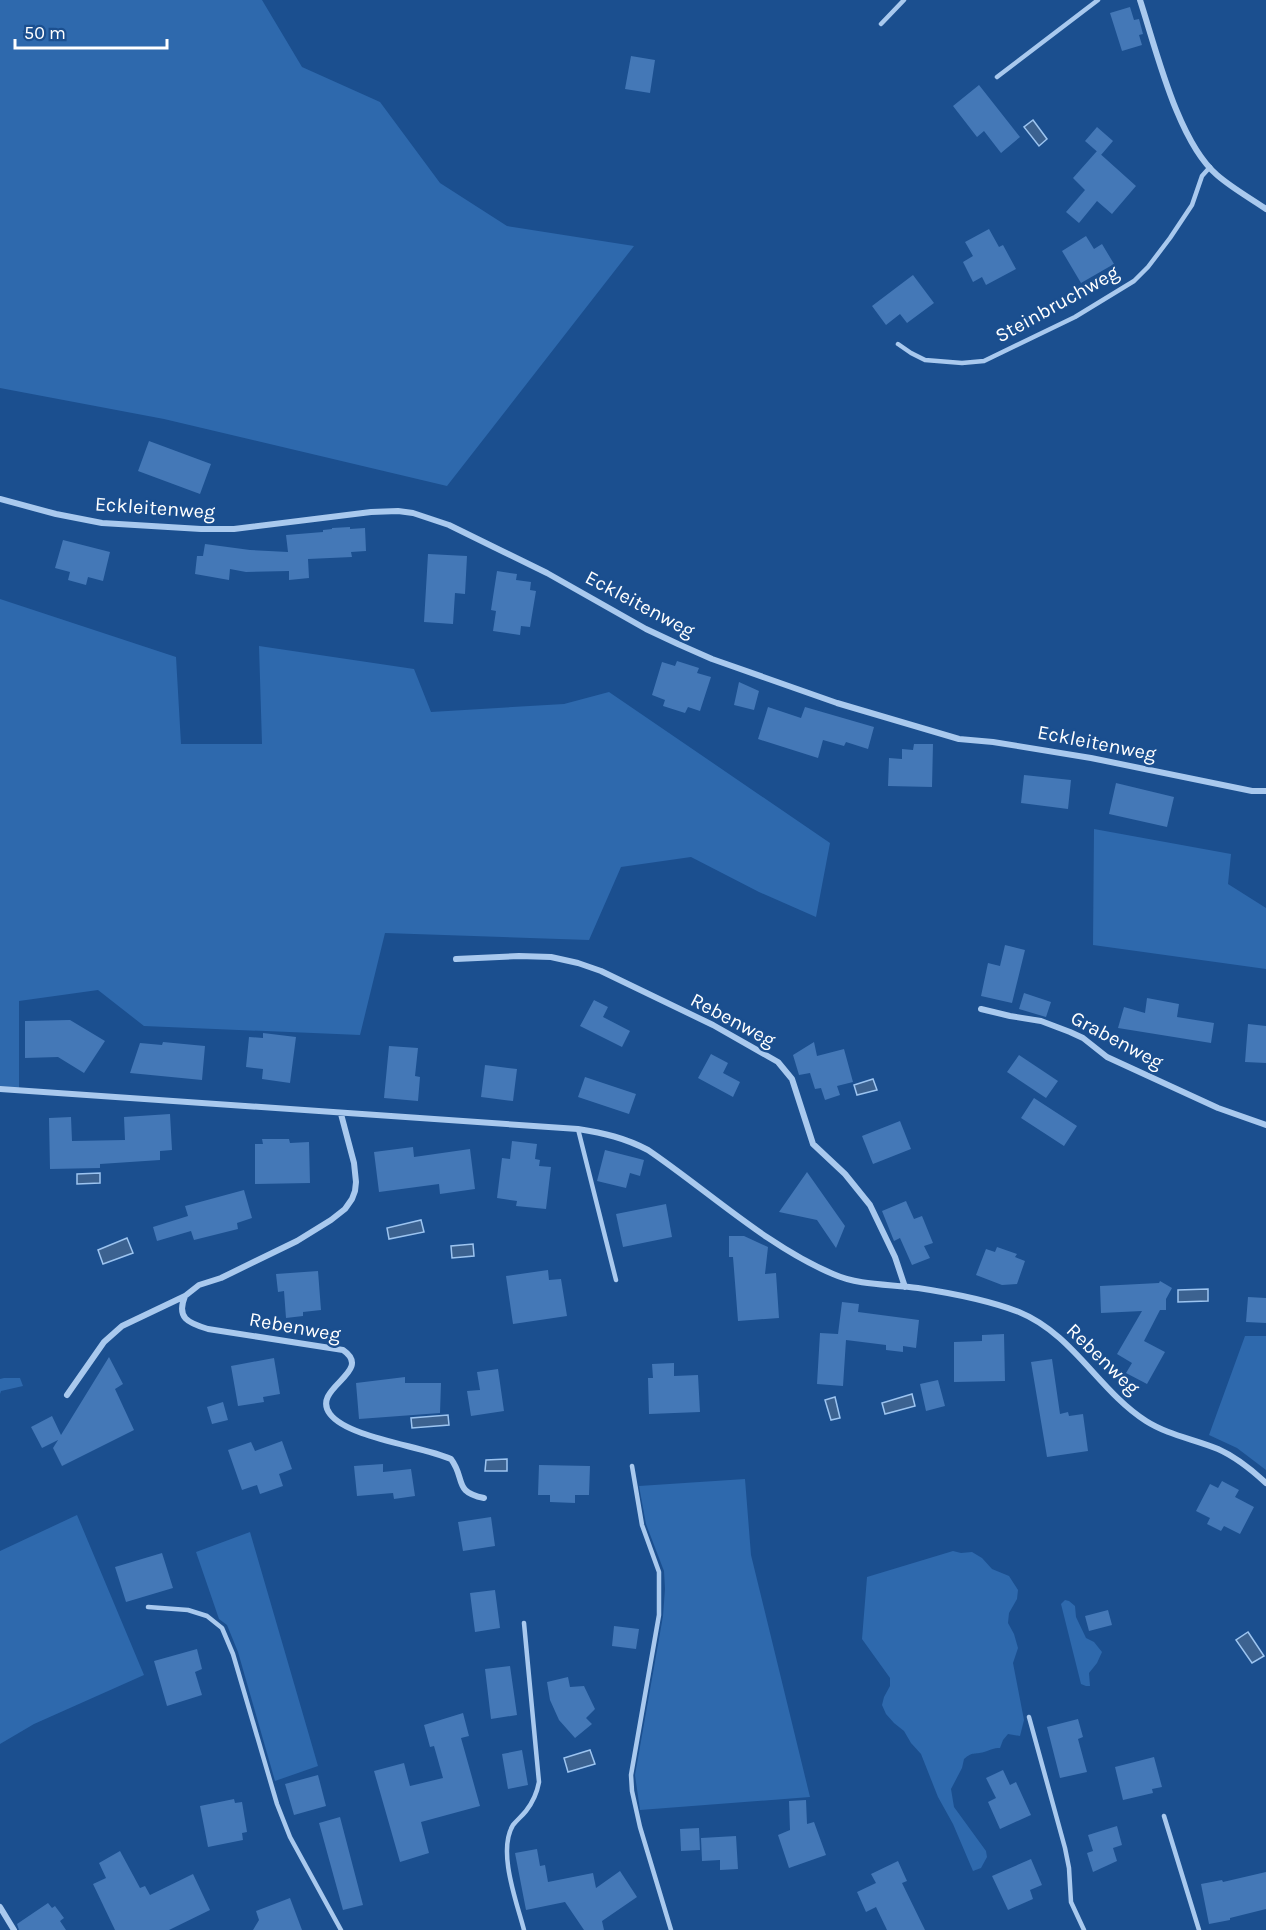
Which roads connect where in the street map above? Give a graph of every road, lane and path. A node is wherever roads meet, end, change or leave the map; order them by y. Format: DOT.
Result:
graph roads {
  1 [pos="904,0"];
  2 [pos="1098,0"];
  3 [pos="1140,0"];
  4 [pos="881,24"];
  5 [pos="997,77"];
  6 [pos="1210,166"];
  7 [pos="1266,209"];
  8 [pos="898,344"];
  9 [pos="0,498"];
  10 [pos="1266,791"];
  11 [pos="456,959"];
  12 [pos="981,1009"];
  13 [pos="0,1089"];
  14 [pos="341,1114"];
  15 [pos="1266,1125"];
  16 [pos="578,1129"];
  17 [pos="616,1280"];
  18 [pos="905,1287"];
  19 [pos="185,1296"];
  20 [pos="67,1395"];
  21 [pos="632,1466"];
  22 [pos="1266,1483"];
  23 [pos="484,1498"];
  24 [pos="148,1607"];
  25 [pos="524,1623"];
  26 [pos="1029,1717"];
  27 [pos="1164,1816"];
  28 [pos="0,1907"];
  29 [pos="14,1930"];
  30 [pos="341,1930"];
  31 [pos="524,1930"];
  32 [pos="671,1930"];
  33 [pos="1084,1930"];
  34 [pos="1199,1930"];
  1 -- 4 [label="lane"];
  2 -- 5 [label="lane"];
  3 -- 6 [label="street"];
  6 -- 7 [label="street"];
  6 -- 8 [label="lane, Steinbruchweg"];
  9 -- 10 [label="street, Eckleitenweg"];
  11 -- 18 [label="street, Rebenweg"];
  12 -- 15 [label="street, Grabenweg"];
  13 -- 14 [label="street, Rebenweg"];
  14 -- 16 [label="street, Rebenweg"];
  14 -- 19 [label="street"];
  16 -- 17 [label="lane"];
  16 -- 18 [label="street, Rebenweg"];
  18 -- 22 [label="street, Rebenweg"];
  19 -- 20 [label="street"];
  19 -- 23 [label="street, Rebenweg"];
  21 -- 32 [label="lane"];
  24 -- 30 [label="lane"];
  25 -- 31 [label="lane"];
  26 -- 33 [label="lane"];
  27 -- 34 [label="lane"];
  28 -- 29 [label="street"];
}
